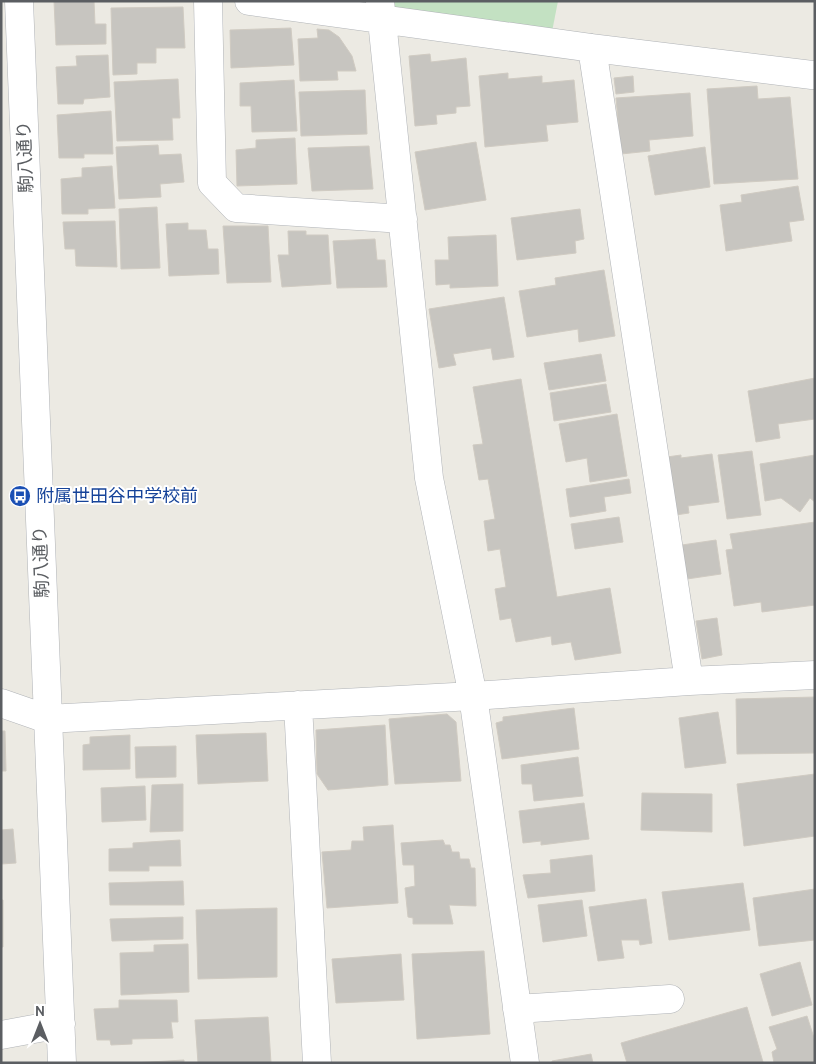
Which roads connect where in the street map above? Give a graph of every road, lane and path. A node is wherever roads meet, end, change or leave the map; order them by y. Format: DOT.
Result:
graph roads {
  1 [pos="18,1"];
  2 [pos="208,1"];
  3 [pos="249,1"];
  4 [pos="381,10"];
  5 [pos="592,48"];
  6 [pos="814,74"];
  7 [pos="403,219"];
  8 [pos="815,675"];
  9 [pos="689,681"];
  10 [pos="473,696"];
  11 [pos="1,704"];
  12 [pos="298,705"];
  13 [pos="48,719"];
  14 [pos="670,999"];
  15 [pos="517,1009"];
  16 [pos="60,1024"];
  17 [pos="1,1035"];
  18 [pos="62,1063"];
  19 [pos="317,1063"];
  20 [pos="525,1063"];
  1 -- 13 [label="street, 駒八通り"];
  2 -- 7 [label="street"];
  3 -- 4 [label="street"];
  4 -- 5 [label="street"];
  4 -- 7 [label="street"];
  5 -- 6 [label="street"];
  5 -- 9 [label="street"];
  7 -- 10 [label="street"];
  8 -- 9 [label="street"];
  9 -- 10 [label="street"];
  10 -- 12 [label="street"];
  10 -- 15 [label="street"];
  11 -- 13 [label="street"];
  12 -- 13 [label="street"];
  12 -- 19 [label="street"];
  13 -- 16 [label="street, 駒八通り"];
  14 -- 15 [label="street"];
  15 -- 20 [label="street"];
  16 -- 17 [label="street"];
  16 -- 18 [label="street, 駒八通り"];
}
